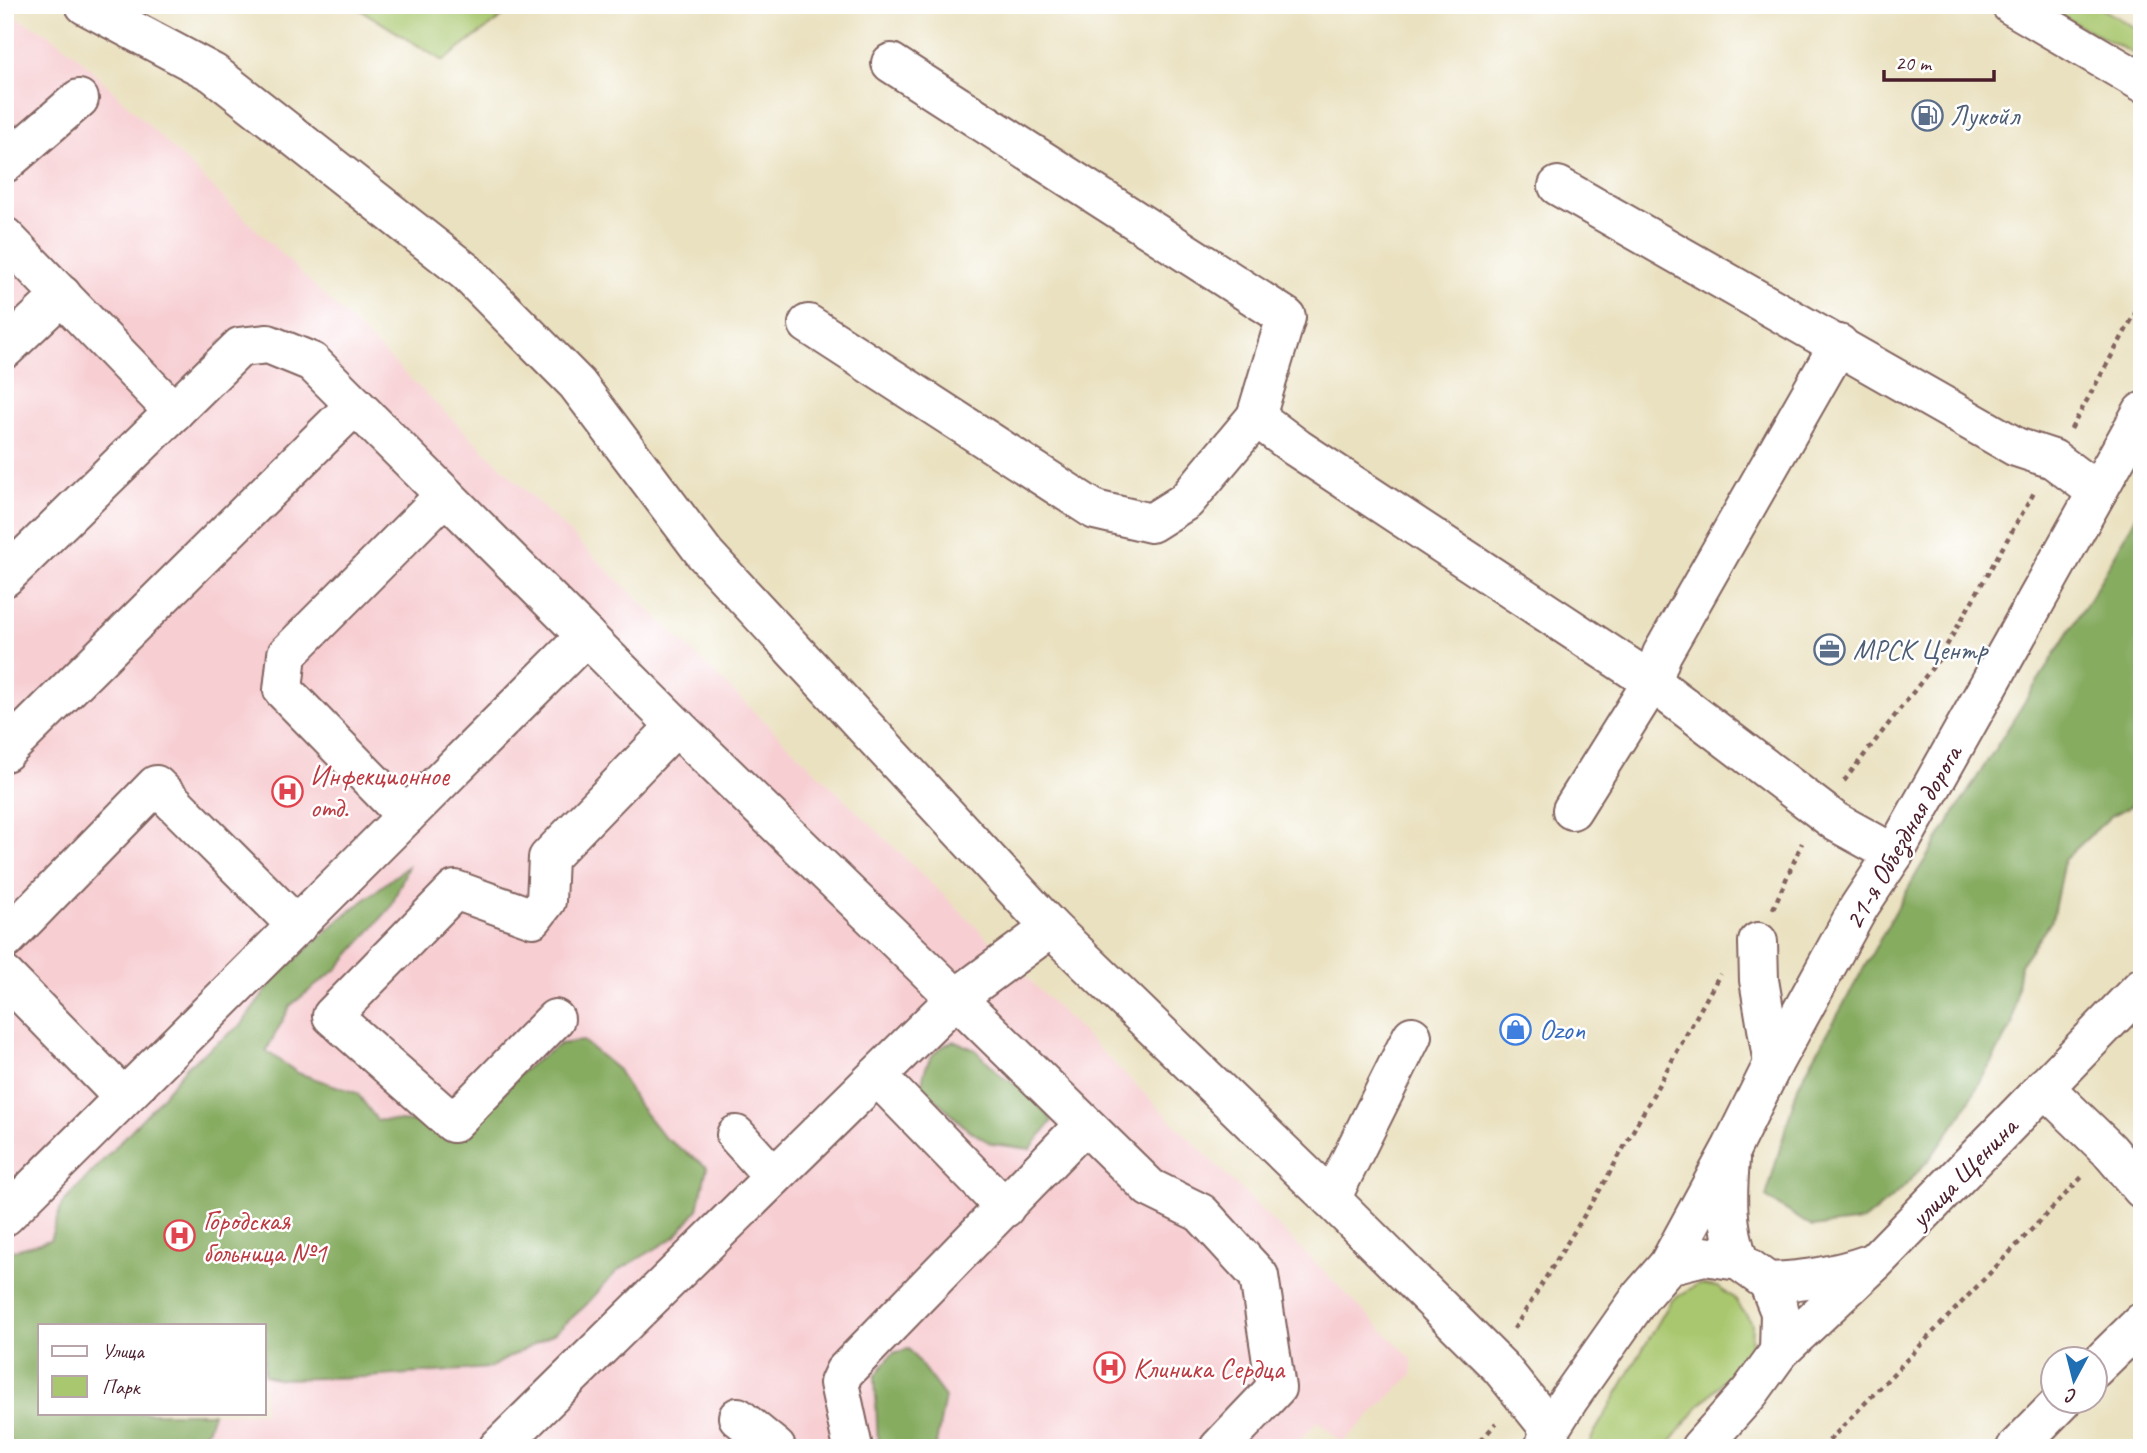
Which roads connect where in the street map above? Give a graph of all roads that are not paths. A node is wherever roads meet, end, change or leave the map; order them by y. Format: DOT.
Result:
graph roads {
  1 [pos="85,5"];
  2 [pos="2011,5"];
  3 [pos="891,63"];
  4 [pos="2142,82"];
  5 [pos="79,100"];
  6 [pos="5,163"];
  7 [pos="1558,186"];
  8 [pos="5,237"];
  9 [pos="62,295"];
  10 [pos="808,324"];
  11 [pos="1839,344"];
  12 [pos="5,349"];
  13 [pos="355,405"];
  14 [pos="174,412"];
  15 [pos="2142,412"];
  16 [pos="1256,417"];
  17 [pos="2097,492"];
  18 [pos="445,495"];
  19 [pos="5,577"];
  20 [pos="586,636"];
  21 [pos="1652,682"];
  22 [pos="676,726"];
  23 [pos="5,752"];
  24 [pos="1572,810"];
  25 [pos="406,816"];
  26 [pos="1894,854"];
  27 [pos="297,926"];
  28 [pos="1051,928"];
  29 [pos="5,940"];
  30 [pos="1758,942"];
  31 [pos="5,976"];
  32 [pos="2142,986"];
  33 [pos="956,998"];
  34 [pos="555,1019"];
  35 [pos="1412,1036"];
  36 [pos="1773,1065"];
  37 [pos="877,1076"];
  38 [pos="2044,1087"];
  39 [pos="123,1097"];
  40 [pos="1084,1125"];
  41 [pos="736,1135"];
  42 [pos="1732,1147"];
  43 [pos="773,1176"];
  44 [pos="2142,1189"];
  45 [pos="1331,1199"];
  46 [pos="1005,1208"];
  47 [pos="5,1216"];
  48 [pos="1874,1263"];
  49 [pos="1668,1265"];
  50 [pos="1753,1271"];
  51 [pos="2142,1322"];
  52 [pos="1779,1352"];
  53 [pos="2108,1356"];
  54 [pos="2050,1414"];
  55 [pos="738,1416"];
  56 [pos="1547,1438"];
  57 [pos="498,1448"];
  58 [pos="776,1448"];
  59 [pos="853,1448"];
  60 [pos="1219,1448"];
  61 [pos="1700,1448"];
  62 [pos="2016,1448"];
  1 -- 28 [label="main road"];
  2 -- 4 [label="main road"];
  3 -- 16 [label="main road"];
  5 -- 6 [label="main road"];
  7 -- 11 [label="main road"];
  8 -- 9 [label="main road"];
  9 -- 12 [label="main road"];
  9 -- 14 [label="main road"];
  10 -- 16 [label="main road"];
  11 -- 17 [label="main road"];
  11 -- 21 [label="main road"];
  13 -- 14 [label="main road"];
  13 -- 18 [label="main road"];
  13 -- 23 [label="main road"];
  14 -- 19 [label="main road"];
  15 -- 17 [label="main road, 21-я Объездная дорога"];
  16 -- 21 [label="main road"];
  17 -- 26 [label="main road, 21-я Объездная дорога"];
  18 -- 20 [label="main road"];
  18 -- 25 [label="main road"];
  20 -- 22 [label="main road"];
  20 -- 25 [label="main road"];
  21 -- 24 [label="main road"];
  21 -- 26 [label="main road"];
  22 -- 33 [label="main road"];
  22 -- 34 [label="main road"];
  25 -- 27 [label="main road"];
  26 -- 36 [label="main road, 21-я Объездная дорога"];
  27 -- 29 [label="main road"];
  27 -- 39 [label="main road"];
  28 -- 33 [label="main road"];
  28 -- 45 [label="main road"];
  30 -- 36 [label="main road"];
  31 -- 39 [label="main road"];
  32 -- 38 [label="main road, улица Щенина"];
  33 -- 37 [label="main road"];
  33 -- 40 [label="main road"];
  35 -- 45 [label="main road"];
  36 -- 42 [label="main road, 21-я Объездная дорога"];
  37 -- 43 [label="main road"];
  37 -- 46 [label="main road"];
  38 -- 44 [label="main road"];
  38 -- 48 [label="main road, улица Щенина"];
  39 -- 47 [label="main road"];
  40 -- 46 [label="main road"];
  40 -- 60 [label="main road"];
  41 -- 43 [label="main road"];
  42 -- 49 [label="main road, 21-я Объездная дорога"];
  42 -- 50 [label="main road"];
  43 -- 57 [label="main road"];
  45 -- 56 [label="main road"];
  46 -- 59 [label="main road"];
  48 -- 50 [label="main road"];
  48 -- 52 [label="main road, улица Щенина"];
  49 -- 50 [label="main road"];
  49 -- 56 [label="main road, 21-я Объездная дорога"];
  50 -- 52 [label="main road"];
  51 -- 53 [label="main road"];
  52 -- 61 [label="main road, улица Щенина"];
  54 -- 62 [label="main road"];
  55 -- 58 [label="main road"];
}
